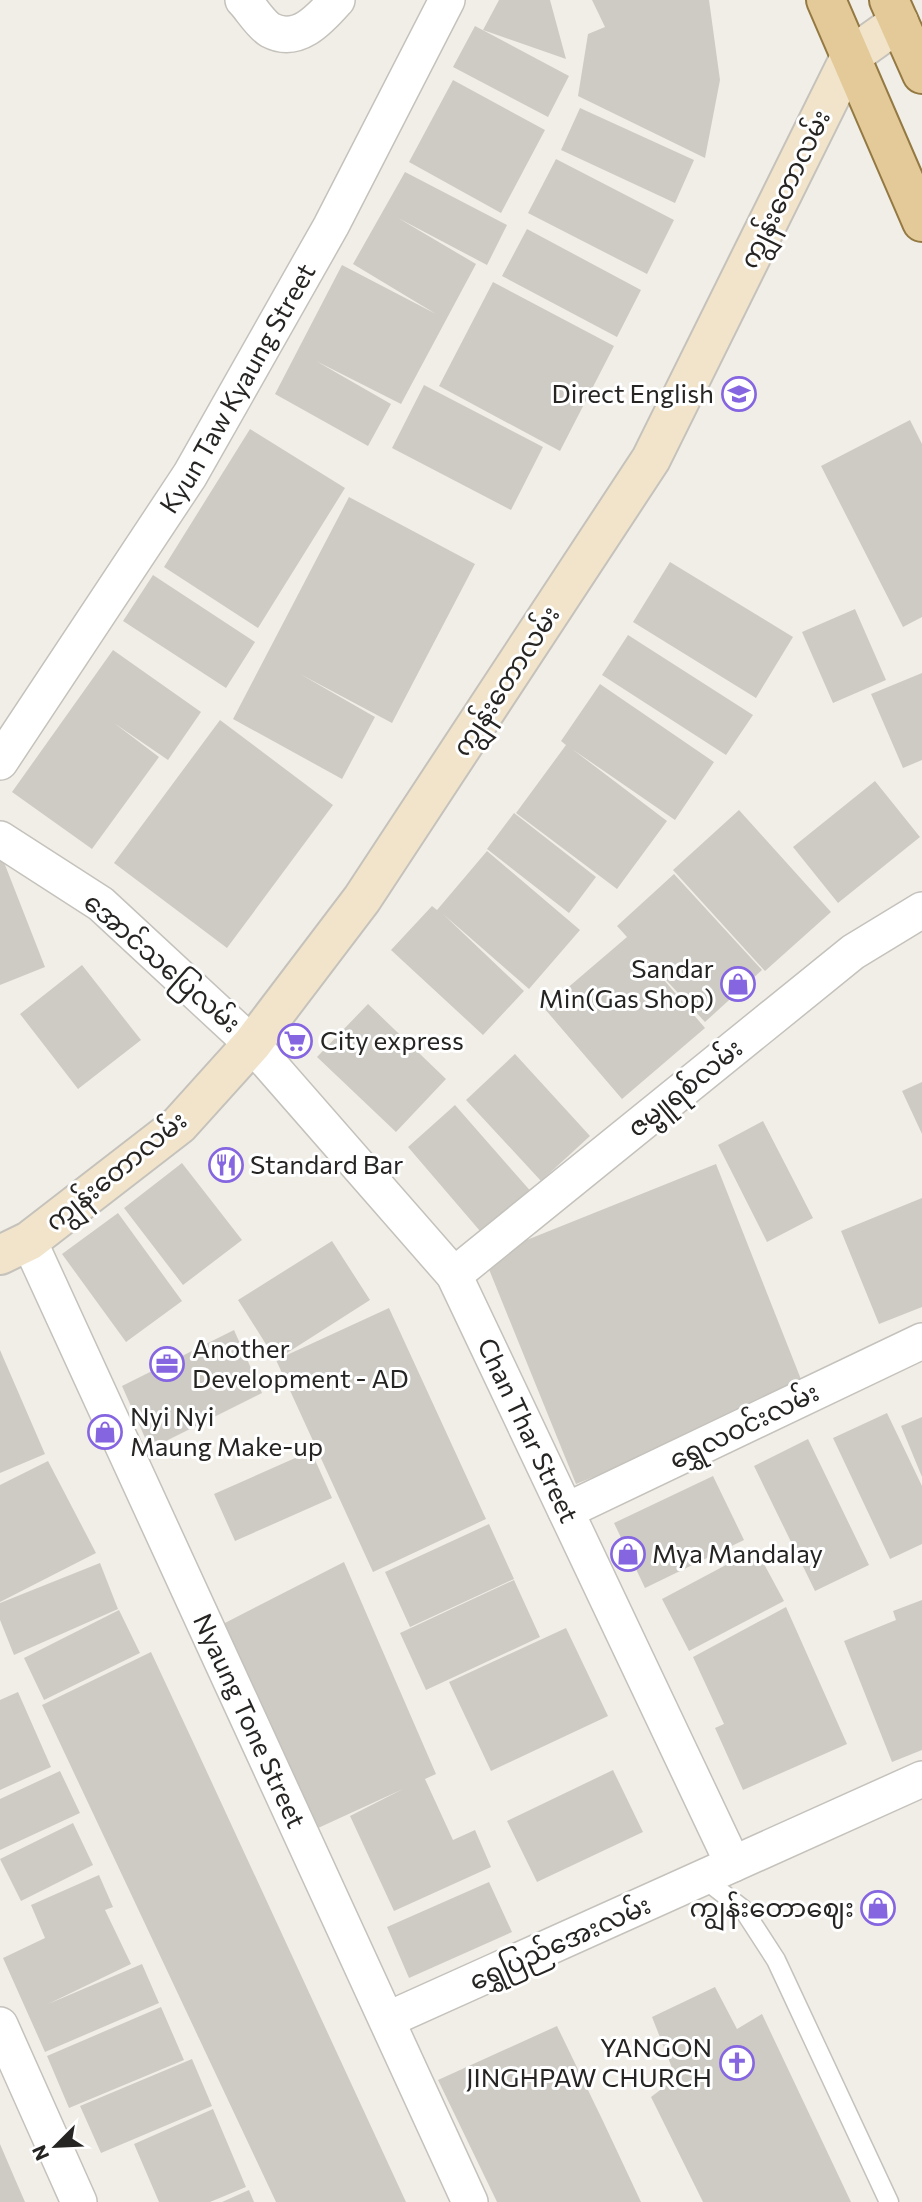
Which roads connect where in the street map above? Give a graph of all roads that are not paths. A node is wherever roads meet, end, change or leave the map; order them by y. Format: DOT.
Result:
graph roads {
  1 [pos="243,0"];
  2 [pos="337,0"];
  3 [pos="447,0"];
  4 [pos="825,0"];
  5 [pos="894,11"];
  6 [pos="850,57"];
  7 [pos="922,74"];
  8 [pos="921,216"];
  9 [pos="0,762"];
  10 [pos="0,839"];
  11 [pos="922,911"];
  12 [pos="252,1044"];
  13 [pos="15,1248"];
  14 [pos="454,1275"];
  15 [pos="922,1341"];
  16 [pos="566,1511"];
  17 [pos="922,1779"];
  18 [pos="718,1871"];
  19 [pos="389,2019"];
  20 [pos="0,2025"];
  21 [pos="79,2202"];
  22 [pos="470,2202"];
  23 [pos="889,2202"];
  1 -- 2 [label="street"];
  3 -- 9 [label="street, Kyun Taw Kyaung Street"];
  4 -- 6 [label="main road"];
  5 -- 6 [label="street, ကျွန်းတောလမ်း"];
  5 -- 7 [label="main road"];
  6 -- 8 [label="main road"];
  6 -- 12 [label="street, ကျွန်းတောလမ်း"];
  10 -- 12 [label="street, အောင်သပြေလမ်း"];
  11 -- 14 [label="street, ဇမ္ဗူရစ်လမ်း"];
  12 -- 13 [label="street, ကျွန်းတောလမ်း"];
  12 -- 14 [label="street, Chan Thar Street"];
  13 -- 19 [label="street, Nyaung Tone Street"];
  14 -- 16 [label="street, Chan Thar Street"];
  15 -- 16 [label="street, ရွှေလဝင်းလမ်း"];
  16 -- 18 [label="street, Chan Thar Street"];
  17 -- 18 [label="street, ရွှေပြည်အေးလမ်း"];
  18 -- 19 [label="street, ရွှေပြည်အေးလမ်း"];
  18 -- 23 [label="lane"];
  19 -- 22 [label="street, Nyaung Tone Street"];
  20 -- 21 [label="street"];
}
